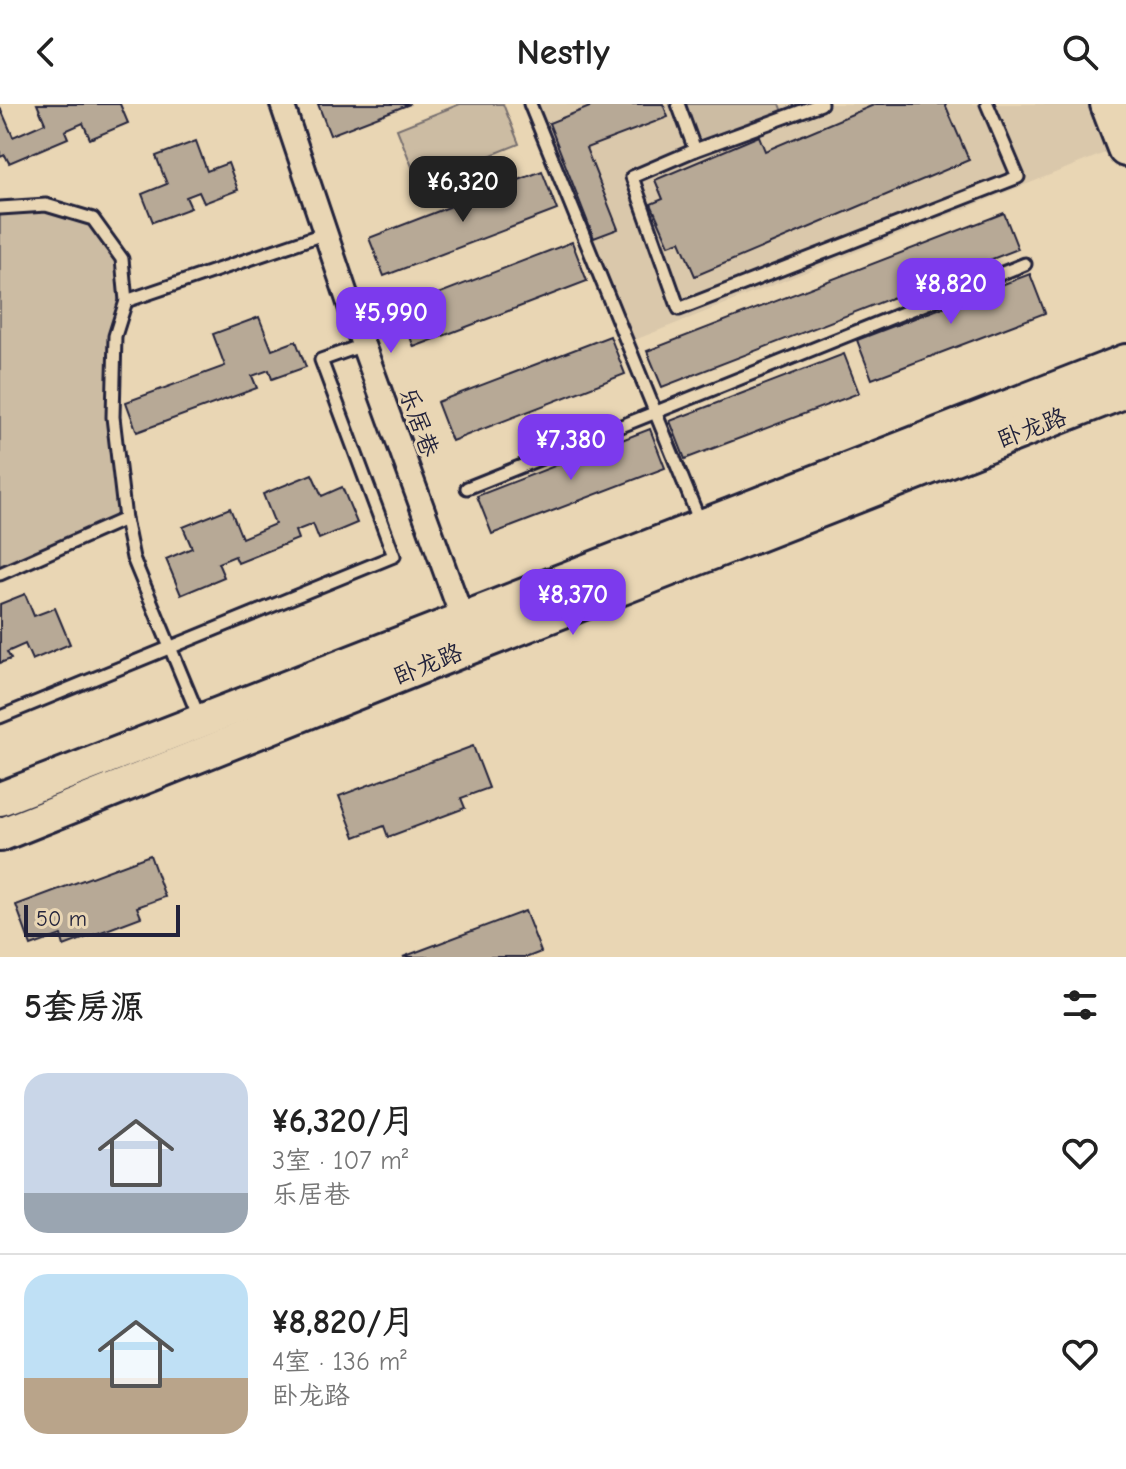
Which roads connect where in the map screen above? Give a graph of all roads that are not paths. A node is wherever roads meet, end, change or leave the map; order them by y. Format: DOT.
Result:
graph roads {
  1 [pos="282,104"];
  2 [pos="530,104"];
  3 [pos="678,104"];
  4 [pos="821,104"];
  5 [pos="987,104"];
  6 [pos="1109,104"];
  7 [pos="1126,148"];
  8 [pos="695,150"];
  9 [pos="0,208"];
  10 [pos="326,233"];
  11 [pos="1025,264"];
  12 [pos="126,301"];
  13 [pos="363,345"];
  14 [pos="1126,361"];
  15 [pos="1126,391"];
  16 [pos="655,412"];
  17 [pos="467,488"];
  18 [pos="125,519"];
  19 [pos="702,527"];
  20 [pos="0,574"];
  21 [pos="463,620"];
  22 [pos="171,647"];
  23 [pos="0,717"];
  24 [pos="201,721"];
  25 [pos="0,799"];
  26 [pos="0,835"];
  1 -- 10 [label="street, 乐居巷"];
  2 -- 16 [label="lane"];
  3 -- 8 [label="lane"];
  4 -- 8 [label="lane"];
  5 -- 8 [label="lane"];
  6 -- 7 [label="main road"];
  9 -- 12 [label="lane"];
  10 -- 12 [label="lane"];
  10 -- 13 [label="street, 乐居巷"];
  11 -- 16 [label="lane"];
  12 -- 18 [label="lane"];
  13 -- 21 [label="street, 乐居巷"];
  13 -- 22 [label="lane"];
  14 -- 19 [label="main road, 卧龙路"];
  15 -- 26 [label="main road, 卧龙路"];
  16 -- 17 [label="lane"];
  16 -- 19 [label="lane"];
  18 -- 20 [label="lane"];
  18 -- 22 [label="lane"];
  19 -- 21 [label="main road, 卧龙路"];
  21 -- 24 [label="main road, 卧龙路"];
  22 -- 23 [label="lane"];
  22 -- 24 [label="lane"];
  24 -- 25 [label="main road, 卧龙路"];
}
